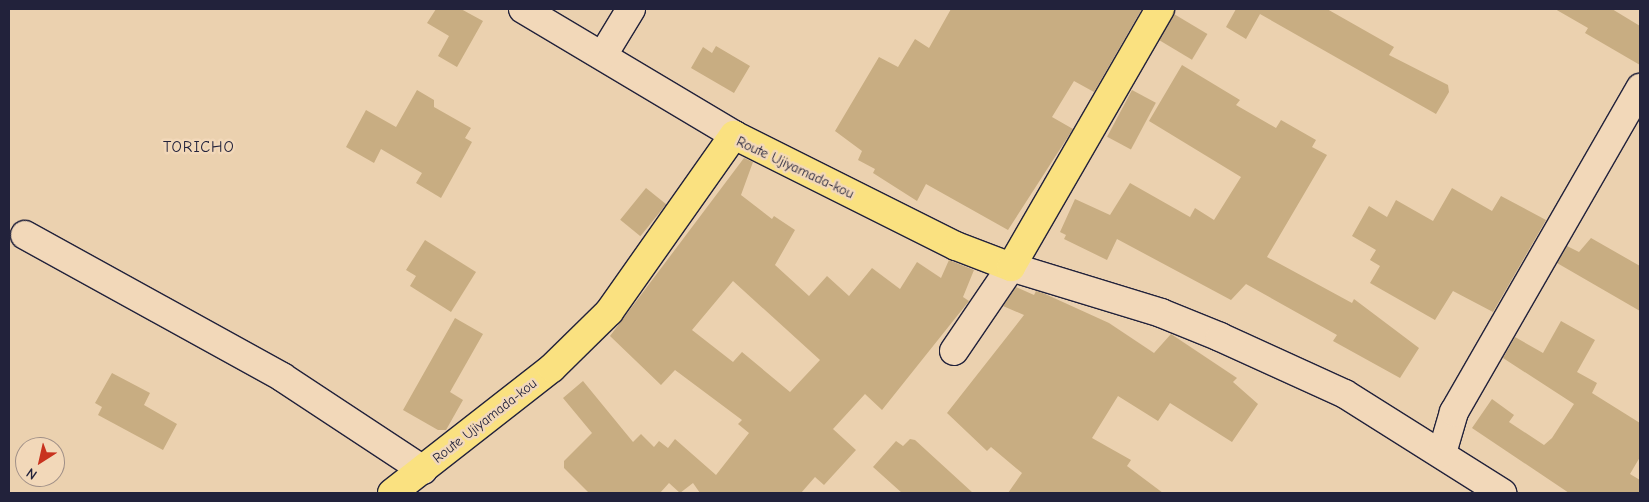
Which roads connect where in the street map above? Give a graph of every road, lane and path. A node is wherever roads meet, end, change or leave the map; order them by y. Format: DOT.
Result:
graph roads {
  1 [pos="523,9"];
  2 [pos="631,9"];
  3 [pos="1160,9"];
  4 [pos="603,55"];
  5 [pos="1640,88"];
  6 [pos="734,136"];
  7 [pos="25,235"];
  8 [pos="1011,267"];
  9 [pos="954,351"];
  10 [pos="1442,453"];
  11 [pos="423,470"];
  12 [pos="392,493"];
  13 [pos="1502,493"];
  1 -- 4 [label="street"];
  2 -- 4 [label="street"];
  3 -- 8 [label="main road"];
  4 -- 6 [label="street"];
  5 -- 10 [label="street"];
  6 -- 8 [label="main road, Route Ujiyamada-kou"];
  6 -- 11 [label="main road, Route Ujiyamada-kou"];
  7 -- 11 [label="street"];
  8 -- 9 [label="street"];
  8 -- 10 [label="street"];
  10 -- 13 [label="street"];
  11 -- 12 [label="main road, Route Ujiyamada-kou"];
}
